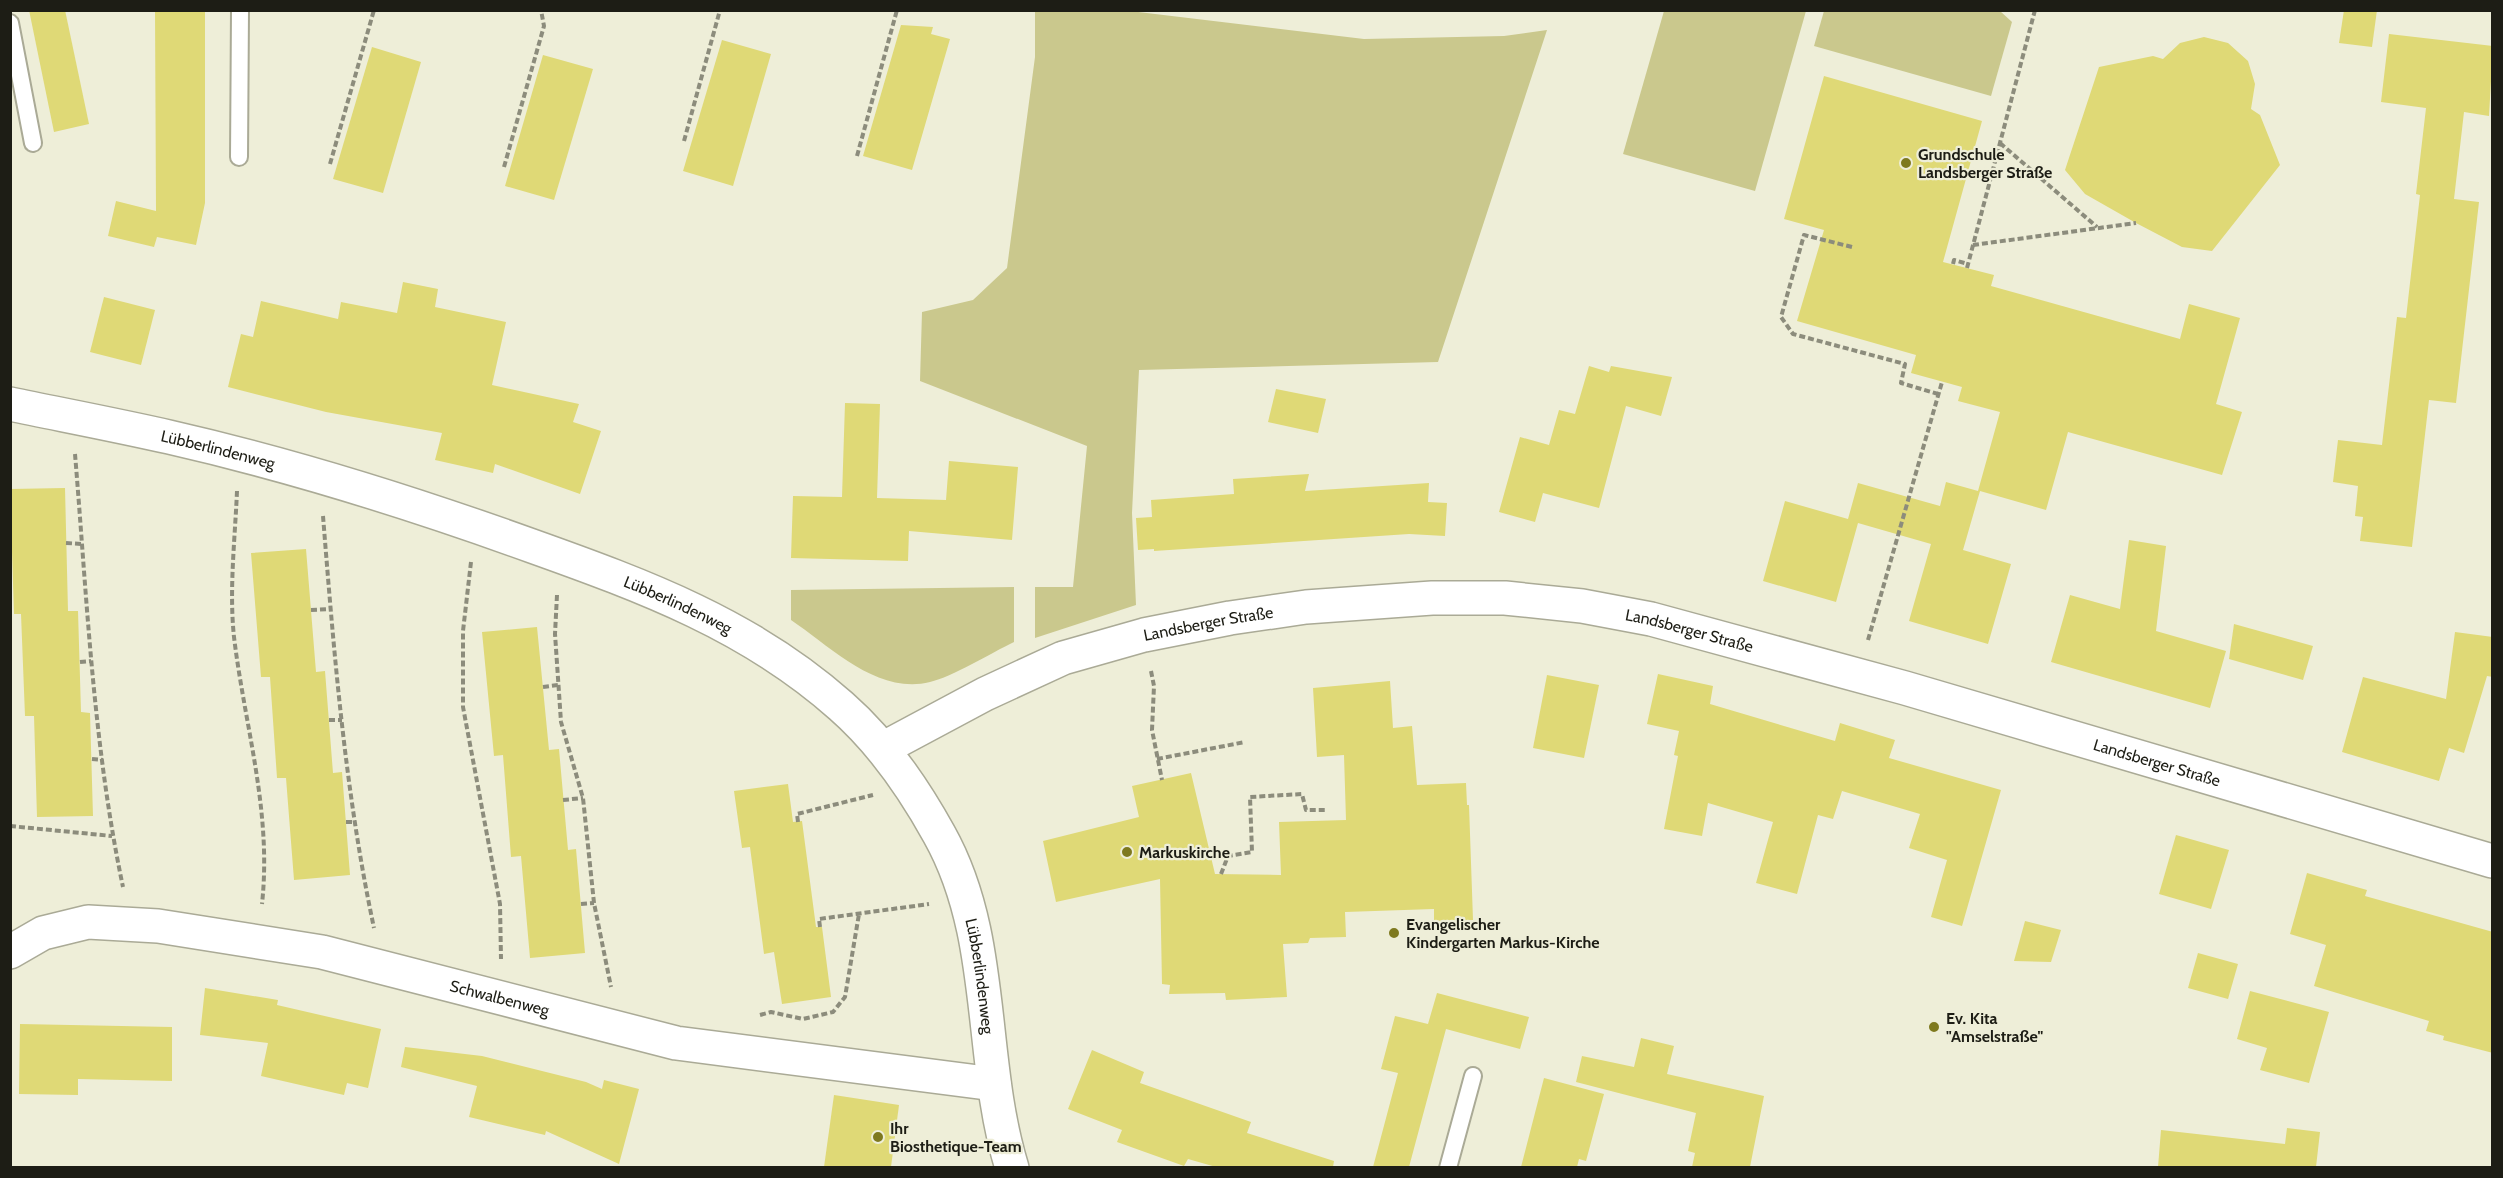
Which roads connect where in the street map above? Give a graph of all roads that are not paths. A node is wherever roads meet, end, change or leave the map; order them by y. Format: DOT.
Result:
graph roads {
  1 [pos="240,10"];
  2 [pos="10,23"];
  3 [pos="33,143"];
  4 [pos="239,157"];
  5 [pos="10,404"];
  6 [pos="884,748"];
  7 [pos="2493,861"];
  8 [pos="10,952"];
  9 [pos="1473,1076"];
  10 [pos="994,1084"];
  11 [pos="1012,1167"];
  12 [pos="1448,1167"];
  1 -- 4 [label="lane"];
  2 -- 3 [label="lane"];
  5 -- 6 [label="street, Lübberlindenweg"];
  6 -- 7 [label="street, Landsberger Straße"];
  6 -- 10 [label="street, Lübberlindenweg"];
  8 -- 10 [label="street, Schwalbenweg"];
  9 -- 12 [label="lane"];
  10 -- 11 [label="street, Lübberlindenweg"];
}
